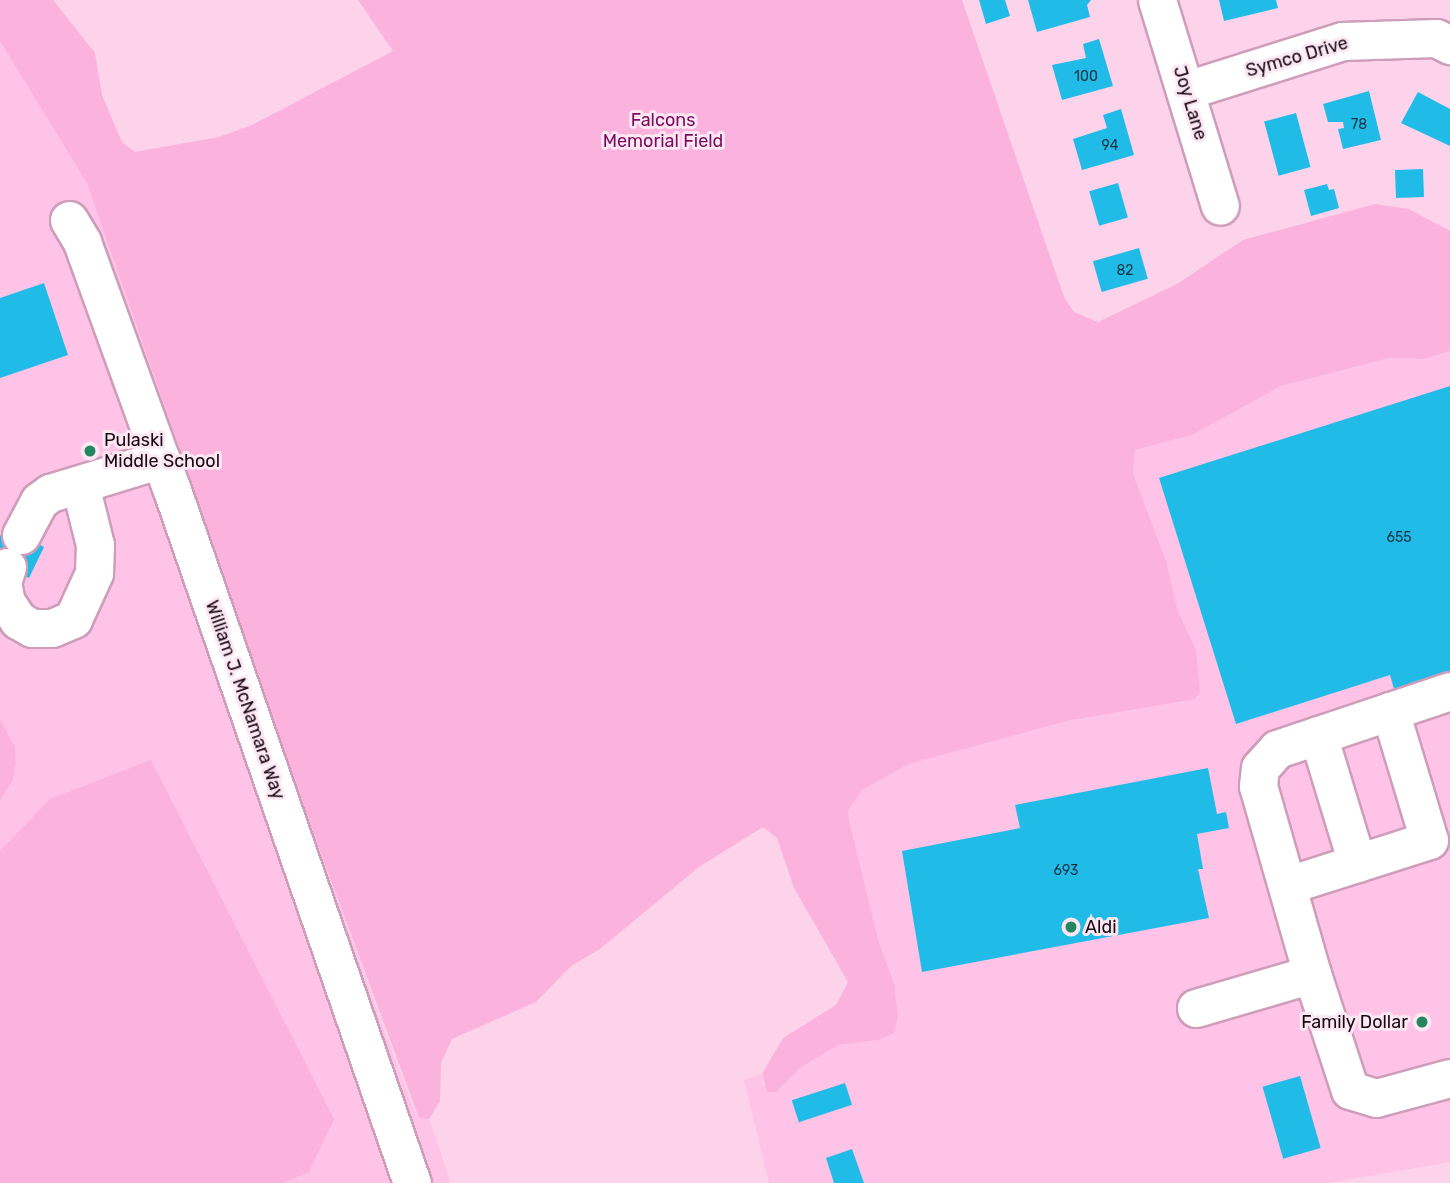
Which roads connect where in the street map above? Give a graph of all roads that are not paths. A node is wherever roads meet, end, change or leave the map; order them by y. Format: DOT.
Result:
graph roads {
  1 [pos="1157,0"];
  2 [pos="1450,45"];
  3 [pos="1187,90"];
  4 [pos="1220,206"];
  5 [pos="69,220"];
  6 [pos="161,459"];
  7 [pos="80,485"];
  8 [pos="1450,691"];
  9 [pos="1390,711"];
  10 [pos="1318,735"];
  11 [pos="1357,863"];
  12 [pos="1289,885"];
  13 [pos="1312,974"];
  14 [pos="1196,1008"];
  15 [pos="1450,1077"];
  16 [pos="412,1183"];
  1 -- 3 [label="street, Joy Lane"];
  2 -- 3 [label="street, Symco Drive"];
  3 -- 4 [label="street, Joy Lane"];
  5 -- 6 [label="street, William J. McNamara Way"];
  6 -- 7 [label="street"];
  6 -- 16 [label="street, William J. McNamara Way"];
  7 -- 7 [label="street"];
  8 -- 9 [label="street"];
  9 -- 10 [label="street"];
  9 -- 11 [label="street"];
  10 -- 11 [label="street"];
  10 -- 12 [label="street"];
  11 -- 12 [label="street"];
  12 -- 13 [label="street"];
  13 -- 14 [label="street"];
  13 -- 15 [label="street"];
}
